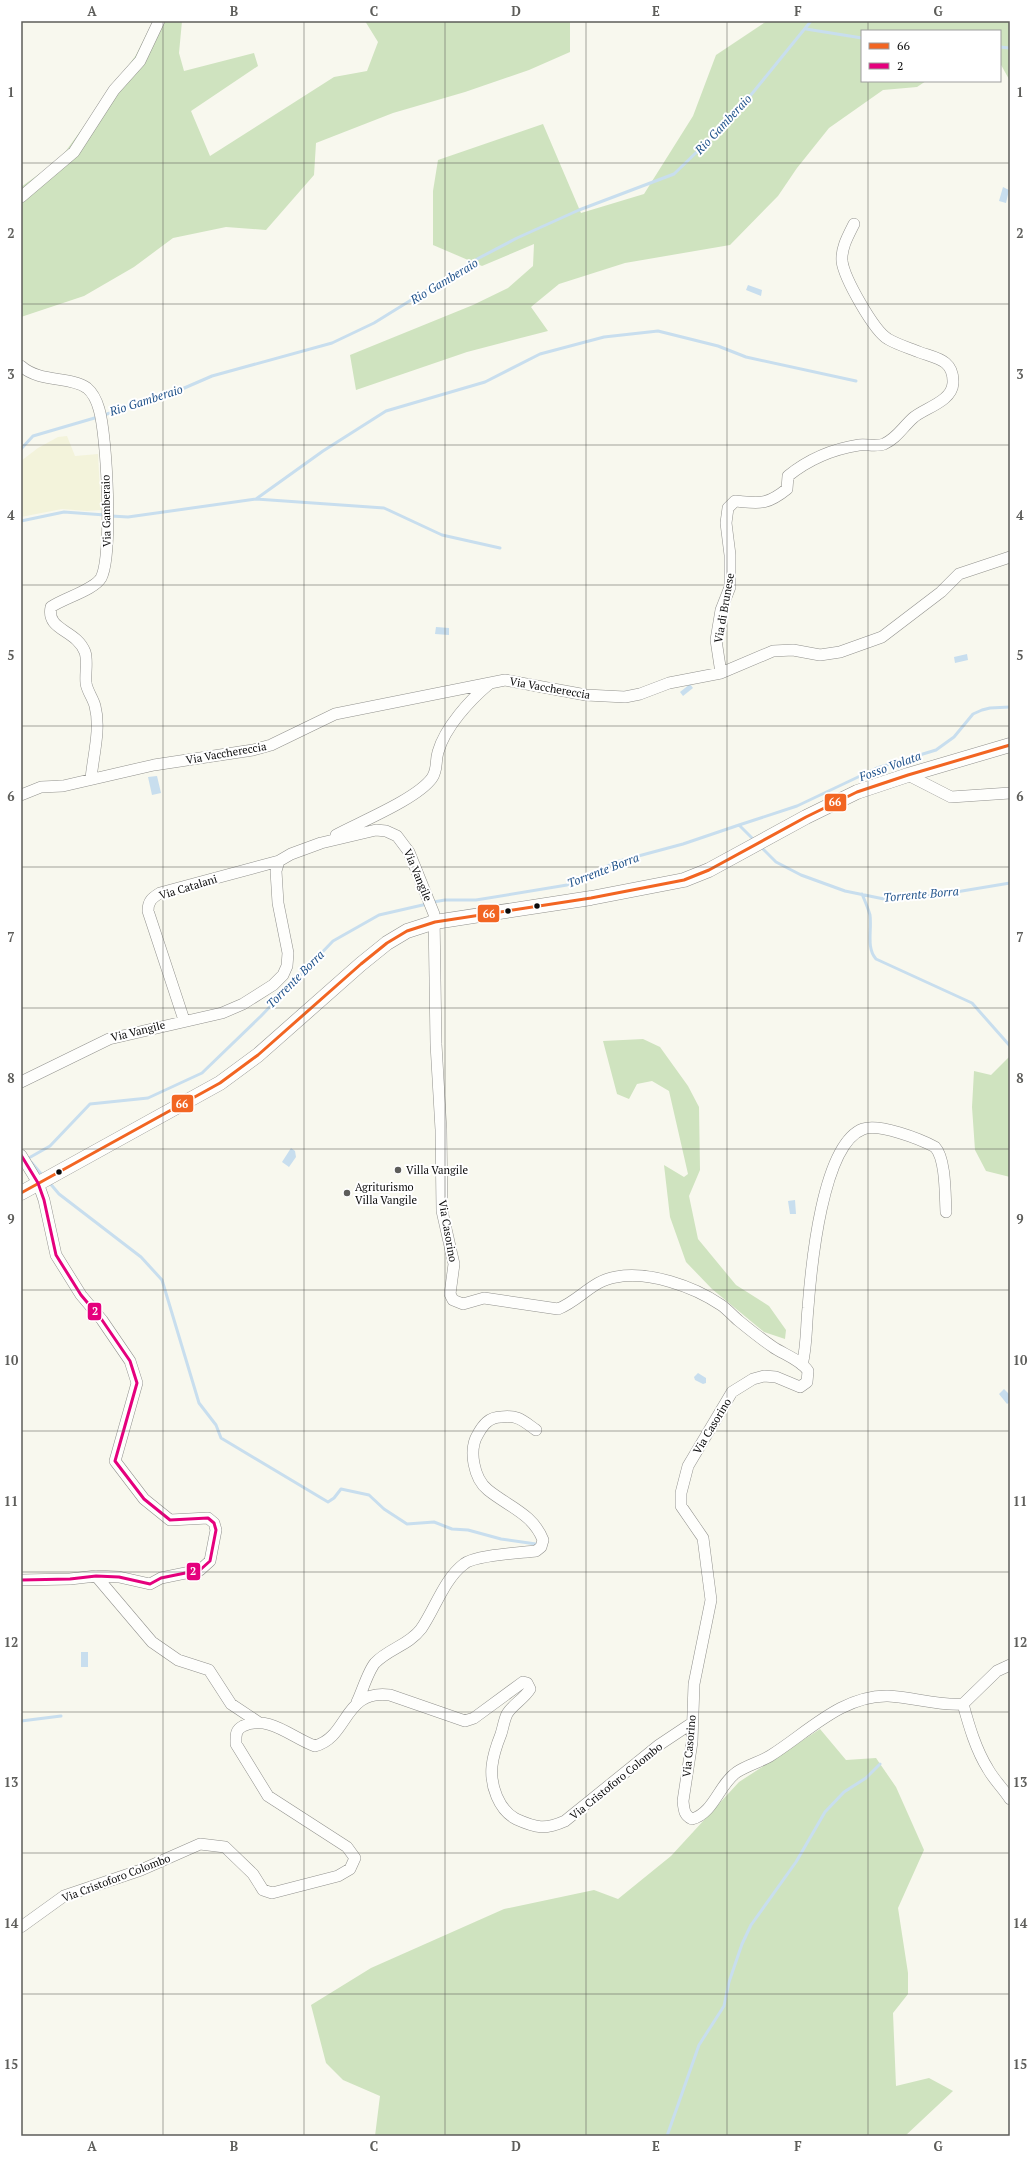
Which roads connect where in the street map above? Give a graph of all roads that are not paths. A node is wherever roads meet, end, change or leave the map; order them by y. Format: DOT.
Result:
graph roads {
  1 [pos="159,21"];
  2 [pos="21,197"];
  3 [pos="854,224"];
  4 [pos="21,366"];
  5 [pos="1010,558"];
  6 [pos="721,673"];
  7 [pos="488,684"];
  8 [pos="1010,745"];
  9 [pos="908,775"];
  10 [pos="91,779"];
  11 [pos="1010,793"];
  12 [pos="21,795"];
  13 [pos="321,843"];
  14 [pos="279,861"];
  15 [pos="435,918"];
  16 [pos="184,1020"];
  17 [pos="21,1082"];
  18 [pos="21,1155"];
  19 [pos="38,1183"];
  20 [pos="21,1193"];
  21 [pos="946,1212"];
  22 [pos="802,1365"];
  23 [pos="536,1430"];
  24 [pos="96,1576"];
  25 [pos="21,1580"];
  26 [pos="1010,1665"];
  27 [pos="356,1704"];
  28 [pos="963,1704"];
  29 [pos="258,1722"];
  30 [pos="692,1723"];
  31 [pos="1010,1799"];
  32 [pos="21,1927"];
  1 -- 2 [label="street"];
  3 -- 6 [label="street, Via di Brunese"];
  4 -- 10 [label="street, Via Gamberaio"];
  5 -- 6 [label="street, Via Vacchereccia"];
  6 -- 7 [label="street, Via Vacchereccia"];
  7 -- 10 [label="street, Via Vacchereccia"];
  7 -- 13 [label="street"];
  8 -- 9 [label="street"];
  9 -- 11 [label="street"];
  9 -- 15 [label="street"];
  10 -- 12 [label="street, Via Vacchereccia"];
  13 -- 14 [label="street, Via Vangile"];
  13 -- 15 [label="street, Via Vangile"];
  14 -- 16 [label="street, Via Vangile"];
  14 -- 16 [label="street, Via Catalani"];
  15 -- 19 [label="street"];
  15 -- 22 [label="street, Via Casorino"];
  16 -- 17 [label="street, Via Vangile"];
  18 -- 19 [label="street"];
  19 -- 20 [label="street"];
  19 -- 24 [label="street"];
  21 -- 22 [label="street"];
  22 -- 30 [label="street, Via Casorino"];
  23 -- 27 [label="street"];
  24 -- 25 [label="street"];
  24 -- 29 [label="street"];
  26 -- 28 [label="street"];
  27 -- 29 [label="street, Via Cristoforo Colombo"];
  27 -- 30 [label="street, Via Cristoforo Colombo"];
  28 -- 30 [label="street, Via Casorino"];
  28 -- 31 [label="street"];
  29 -- 32 [label="street, Via Cristoforo Colombo"];
}
